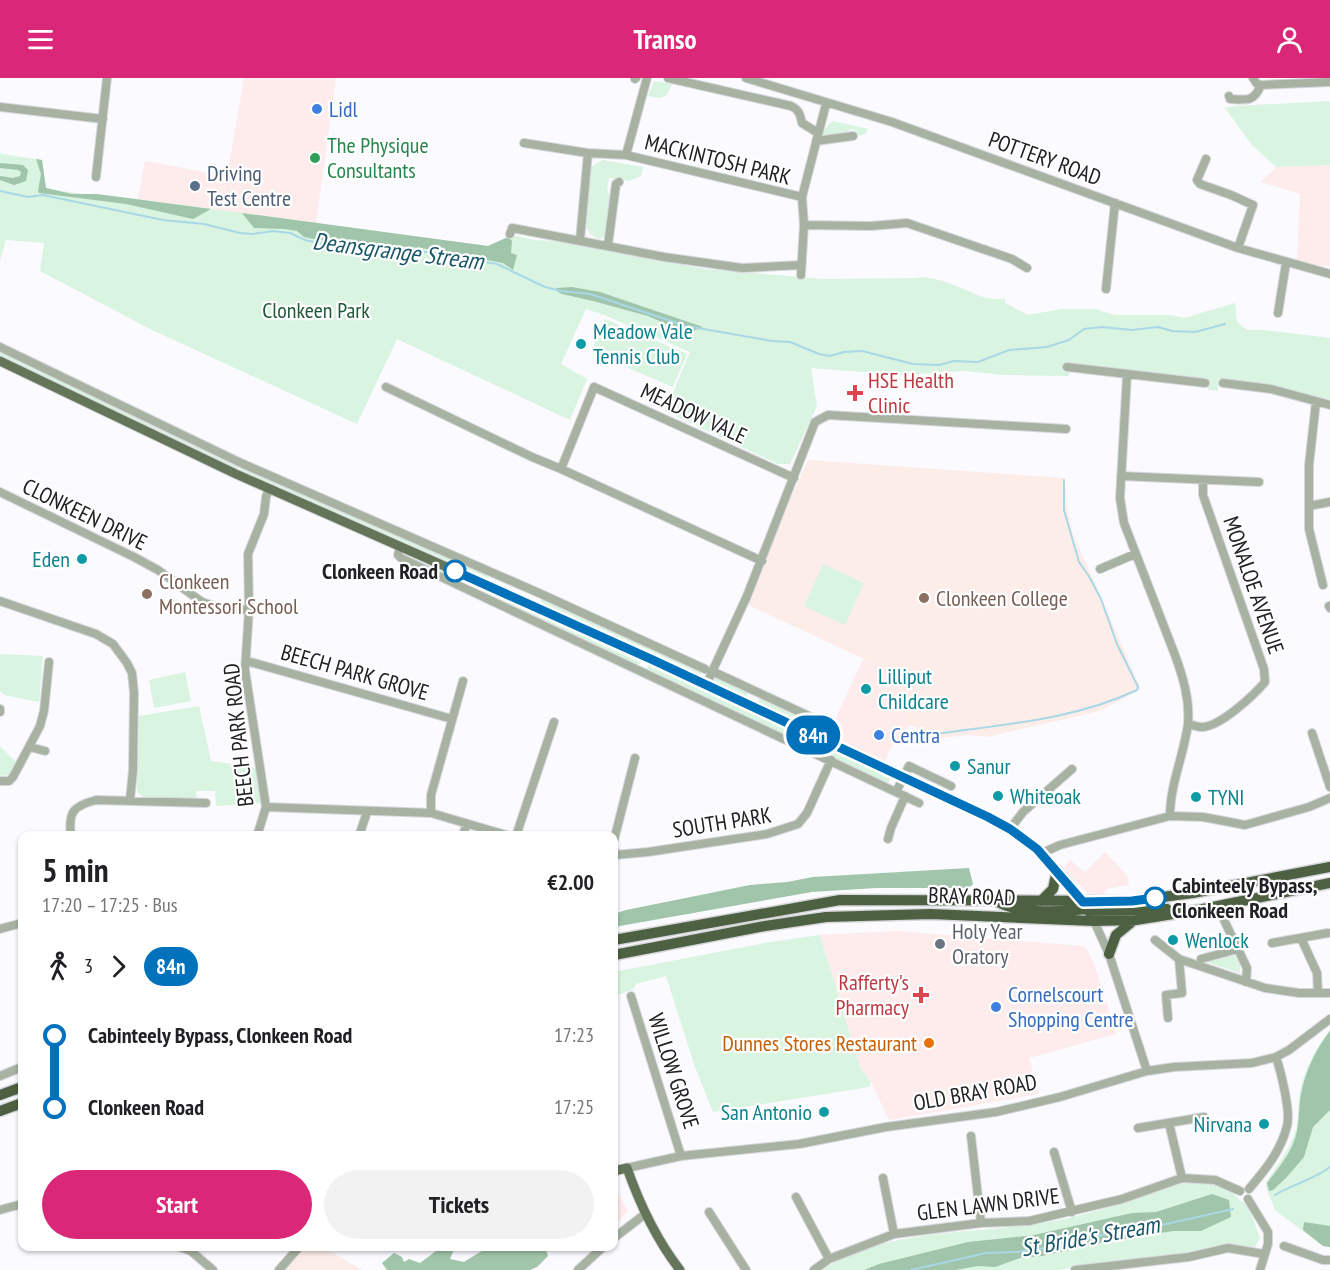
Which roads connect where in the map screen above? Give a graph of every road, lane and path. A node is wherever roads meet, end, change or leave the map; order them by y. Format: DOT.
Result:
graph roads {
  1 [pos="107,78"];
  2 [pos="647,78"];
  3 [pos="668,78"];
  4 [pos="746,78"];
  5 [pos="1252,78"];
  6 [pos="1321,80"];
  7 [pos="1330,82"];
  8 [pos="1262,85"];
  9 [pos="1229,96"];
  10 [pos="826,104"];
  11 [pos="0,107"];
  12 [pos="103,119"];
  13 [pos="852,136"];
  14 [pos="817,137"];
  15 [pos="524,143"];
  16 [pos="588,153"];
  17 [pos="626,155"];
  18 [pos="1206,159"];
  19 [pos="96,177"];
  20 [pos="618,182"];
  21 [pos="802,197"];
  22 [pos="1115,203"];
  23 [pos="804,225"];
  24 [pos="510,234"];
  25 [pos="580,240"];
  26 [pos="608,245"];
  27 [pos="1238,248"];
  28 [pos="1286,263"];
  29 [pos="801,265"];
  30 [pos="1027,268"];
  31 [pos="1330,274"];
  32 [pos="801,275"];
  33 [pos="1106,289"];
  34 [pos="1278,313"];
  35 [pos="0,347"];
  36 [pos="0,361"];
  37 [pos="1067,367"];
  38 [pos="1127,375"];
  39 [pos="1205,383"];
  40 [pos="1223,383"];
  41 [pos="386,387"];
  42 [pos="1316,402"];
  43 [pos="1330,405"];
  44 [pos="1066,429"];
  45 [pos="561,469"];
  46 [pos="1121,476"];
  47 [pos="794,478"];
  48 [pos="1203,480"];
  49 [pos="1259,482"];
  50 [pos="269,489"];
  51 [pos="0,492"];
  52 [pos="1330,502"];
  53 [pos="1309,506"];
  54 [pos="352,513"];
  55 [pos="349,524"];
  56 [pos="400,547"];
  57 [pos="1135,554"];
  58 [pos="762,561"];
  59 [pos="1100,569"];
  60 [pos="1323,585"];
  61 [pos="539,593"];
  62 [pos="0,601"];
  63 [pos="535,606"];
  64 [pos="249,610"];
  65 [pos="653,660"];
  66 [pos="247,661"];
  67 [pos="49,662"];
  68 [pos="705,669"];
  69 [pos="647,673"];
  70 [pos="716,673"];
  71 [pos="463,681"];
  72 [pos="706,685"];
  73 [pos="452,719"];
  74 [pos="554,722"];
  75 [pos="1188,724"];
  76 [pos="1312,733"];
  77 [pos="830,743"];
  78 [pos="30,747"];
  79 [pos="45,751"];
  80 [pos="635,758"];
  81 [pos="831,760"];
  82 [pos="1072,769"];
  83 [pos="903,777"];
  84 [pos="0,781"];
  85 [pos="951,786"];
  86 [pos="1330,787"];
  87 [pos="896,792"];
  88 [pos="905,796"];
  89 [pos="1330,798"];
  90 [pos="130,800"];
  91 [pos="206,803"];
  92 [pos="920,803"];
  93 [pos="266,807"];
  94 [pos="367,812"];
  95 [pos="431,813"];
  96 [pos="1170,816"];
  97 [pos="466,825"];
  98 [pos="1010,829"];
  99 [pos="70,831"];
  100 [pos="259,831"];
  101 [pos="361,831"];
  102 [pos="464,831"];
  103 [pos="489,831"];
  104 [pos="518,831"];
  105 [pos="616,831"];
  106 [pos="888,838"];
  107 [pos="1042,853"];
  108 [pos="618,855"];
  109 [pos="1330,867"];
  110 [pos="1057,870"];
  111 [pos="1330,883"];
  112 [pos="995,900"];
  113 [pos="1041,901"];
  114 [pos="1086,907"];
  115 [pos="1198,910"];
  116 [pos="1136,920"];
  117 [pos="1224,920"];
  118 [pos="1094,921"];
  119 [pos="18,924"];
  120 [pos="0,929"];
  121 [pos="1328,933"];
  122 [pos="1301,938"];
  123 [pos="618,939"];
  124 [pos="1155,939"];
  125 [pos="1272,943"];
  126 [pos="1238,949"];
  127 [pos="618,954"];
  128 [pos="1109,954"];
  129 [pos="1179,959"];
  130 [pos="1201,959"];
  131 [pos="1246,982"];
  132 [pos="1318,993"];
  133 [pos="1330,993"];
  134 [pos="631,996"];
  135 [pos="1168,1018"];
  136 [pos="1330,1019"];
  137 [pos="1276,1057"];
  138 [pos="18,1069"];
  139 [pos="1147,1071"];
  140 [pos="0,1076"];
  141 [pos="18,1088"];
  142 [pos="0,1095"];
  143 [pos="18,1104"];
  144 [pos="0,1111"];
  145 [pos="1204,1118"];
  146 [pos="1169,1123"];
  147 [pos="1138,1128"];
  148 [pos="971,1136"];
  149 [pos="1054,1152"];
  150 [pos="681,1156"];
  151 [pos="627,1168"];
  152 [pos="618,1170"];
  153 [pos="883,1178"];
  154 [pos="1182,1178"];
  155 [pos="1249,1189"];
  156 [pos="1240,1191"];
  157 [pos="796,1197"];
  158 [pos="1248,1199"];
  159 [pos="18,1205"];
  160 [pos="0,1210"];
  161 [pos="709,1212"];
  162 [pos="1072,1212"];
  163 [pos="645,1214"];
  164 [pos="981,1223"];
  165 [pos="894,1234"];
  166 [pos="618,1235"];
  167 [pos="1284,1246"];
  168 [pos="195,1251"];
  169 [pos="296,1251"];
  170 [pos="599,1251"];
  171 [pos="1264,1254"];
  172 [pos="829,1259"];
  173 [pos="1330,1260"];
  174 [pos="1129,1267"];
  175 [pos="213,1270"];
  176 [pos="279,1270"];
  177 [pos="578,1270"];
  178 [pos="680,1270"];
  179 [pos="746,1270"];
  180 [pos="814,1270"];
  181 [pos="1075,1270"];
  182 [pos="1260,1270"];
  1 -- 12 [label="street"];
  2 -- 17 [label="street, MACKINTOSH PARK"];
  3 -- 14 [label="street"];
  4 -- 10 [label="street, POTTERY ROAD"];
  5 -- 8 [label="street"];
  6 -- 7 [label="street"];
  6 -- 8 [label="street"];
  8 -- 9 [label="street"];
  10 -- 14 [label="street"];
  10 -- 22 [label="street, POTTERY ROAD"];
  11 -- 12 [label="street"];
  12 -- 19 [label="street"];
  13 -- 14 [label="street"];
  14 -- 21 [label="street"];
  15 -- 16 [label="street, MACKINTOSH PARK"];
  16 -- 17 [label="street, MACKINTOSH PARK"];
  16 -- 25 [label="street"];
  17 -- 21 [label="street, MACKINTOSH PARK"];
  18 -- 27 [label="street"];
  20 -- 26 [label="street"];
  21 -- 23 [label="street"];
  22 -- 27 [label="street, POTTERY ROAD"];
  22 -- 33 [label="street"];
  23 -- 29 [label="street"];
  23 -- 30 [label="street"];
  24 -- 25 [label="street"];
  25 -- 26 [label="street"];
  26 -- 29 [label="street"];
  27 -- 28 [label="street, POTTERY ROAD"];
  28 -- 31 [label="street, POTTERY ROAD"];
  28 -- 34 [label="street"];
  29 -- 32 [label="street"];
  35 -- 54 [label="street"];
  36 -- 50 [label="main road"];
  37 -- 38 [label="street"];
  38 -- 39 [label="street"];
  38 -- 46 [label="street"];
  40 -- 42 [label="street"];
  41 -- 45 [label="street"];
  42 -- 43 [label="street"];
  42 -- 53 [label="street"];
  44 -- 47 [label="street"];
  45 -- 47 [label="street, MEADOW VALE"];
  45 -- 58 [label="street"];
  46 -- 48 [label="street"];
  46 -- 57 [label="street"];
  47 -- 58 [label="street"];
  48 -- 49 [label="street"];
  48 -- 75 [label="street, MONALOE AVENUE"];
  50 -- 55 [label="main road"];
  50 -- 64 [label="street, BEECH PARK ROAD"];
  51 -- 64 [label="street, CLONKEEN DRIVE"];
  52 -- 53 [label="street"];
  53 -- 60 [label="street"];
  54 -- 55 [label="street"];
  54 -- 61 [label="street"];
  55 -- 56 [label="main road"];
  56 -- 63 [label="main road"];
  56 -- 69 [label="street"];
  57 -- 59 [label="street"];
  57 -- 75 [label="street"];
  58 -- 72 [label="street"];
  61 -- 63 [label="street"];
  61 -- 68 [label="street"];
  62 -- 90 [label="street"];
  63 -- 65 [label="main road"];
  64 -- 66 [label="street, BEECH PARK ROAD"];
  65 -- 69 [label="street"];
  65 -- 72 [label="main road"];
  66 -- 73 [label="street, BEECH PARK GROVE"];
  66 -- 93 [label="street, BEECH PARK ROAD"];
  67 -- 78 [label="street"];
  69 -- 81 [label="street"];
  70 -- 77 [label="street"];
  71 -- 73 [label="street"];
  72 -- 77 [label="main road"];
  73 -- 95 [label="street"];
  74 -- 104 [label="street"];
  75 -- 96 [label="street"];
  76 -- 86 [label="street"];
  77 -- 83 [label="main road"];
  78 -- 79 [label="street"];
  78 -- 84 [label="street"];
  80 -- 105 [label="street"];
  81 -- 87 [label="street"];
  81 -- 108 [label="street, SOUTH PARK"];
  82 -- 98 [label="street"];
  83 -- 85 [label="street"];
  83 -- 87 [label="street"];
  83 -- 98 [label="main road"];
  87 -- 88 [label="street"];
  88 -- 92 [label="street"];
  88 -- 106 [label="street"];
  89 -- 96 [label="street"];
  90 -- 91 [label="street"];
  90 -- 99 [label="street"];
  93 -- 94 [label="street"];
  93 -- 100 [label="street, BEECH PARK ROAD"];
  94 -- 95 [label="street"];
  94 -- 101 [label="street"];
  95 -- 97 [label="street"];
  96 -- 107 [label="street"];
  97 -- 102 [label="street"];
  97 -- 103 [label="street"];
  98 -- 107 [label="main road"];
  107 -- 110 [label="main road"];
  109 -- 114 [label="highway, BRAY ROAD"];
  110 -- 113 [label="highway"];
  110 -- 114 [label="main road"];
  111 -- 115 [label="highway, BRAY ROAD"];
  112 -- 113 [label="highway, BRAY ROAD"];
  112 -- 114 [label="highway"];
  112 -- 123 [label="highway, BRAY ROAD"];
  113 -- 114 [label="highway, BRAY ROAD"];
  114 -- 115 [label="highway"];
  114 -- 118 [label="main road"];
  115 -- 116 [label="highway, BRAY ROAD"];
  116 -- 118 [label="highway, BRAY ROAD"];
  116 -- 128 [label="highway"];
  117 -- 126 [label="street"];
  118 -- 127 [label="highway, BRAY ROAD"];
  118 -- 128 [label="street"];
  119 -- 120 [label="street"];
  121 -- 122 [label="street"];
  122 -- 125 [label="street"];
  122 -- 132 [label="street"];
  124 -- 129 [label="street"];
  126 -- 130 [label="street"];
  126 -- 131 [label="street"];
  128 -- 139 [label="street"];
  129 -- 131 [label="street"];
  129 -- 135 [label="street"];
  131 -- 132 [label="street"];
  132 -- 133 [label="street"];
  134 -- 150 [label="street, WILLOW GROVE"];
  136 -- 137 [label="street, OLD BRAY ROAD"];
  137 -- 139 [label="street, OLD BRAY ROAD"];
  137 -- 155 [label="street"];
  138 -- 140 [label="street"];
  139 -- 150 [label="street, OLD BRAY ROAD"];
  141 -- 142 [label="highway"];
  143 -- 144 [label="highway"];
  145 -- 146 [label="street"];
  146 -- 147 [label="street"];
  146 -- 154 [label="street"];
  148 -- 164 [label="street"];
  149 -- 162 [label="street"];
  150 -- 151 [label="street, OLD BRAY ROAD"];
  151 -- 152 [label="main road, OLD BRAY ROAD"];
  151 -- 163 [label="main road"];
  153 -- 165 [label="street"];
  154 -- 156 [label="street, GLEN LAWN DRIVE"];
  154 -- 162 [label="street, GLEN LAWN DRIVE"];
  155 -- 156 [label="street"];
  155 -- 158 [label="street"];
  156 -- 158 [label="street"];
  157 -- 172 [label="street"];
  158 -- 171 [label="street"];
  159 -- 160 [label="street"];
  161 -- 179 [label="street"];
  162 -- 164 [label="street, GLEN LAWN DRIVE"];
  163 -- 166 [label="street"];
  163 -- 178 [label="main road"];
  164 -- 165 [label="street, GLEN LAWN DRIVE"];
  165 -- 172 [label="street, GLEN LAWN DRIVE"];
  167 -- 173 [label="street"];
  168 -- 175 [label="street"];
  169 -- 176 [label="street"];
  170 -- 177 [label="street"];
  171 -- 174 [label="street"];
  171 -- 182 [label="street"];
  172 -- 180 [label="street, GLEN LAWN DRIVE"];
  174 -- 181 [label="street"];
}
